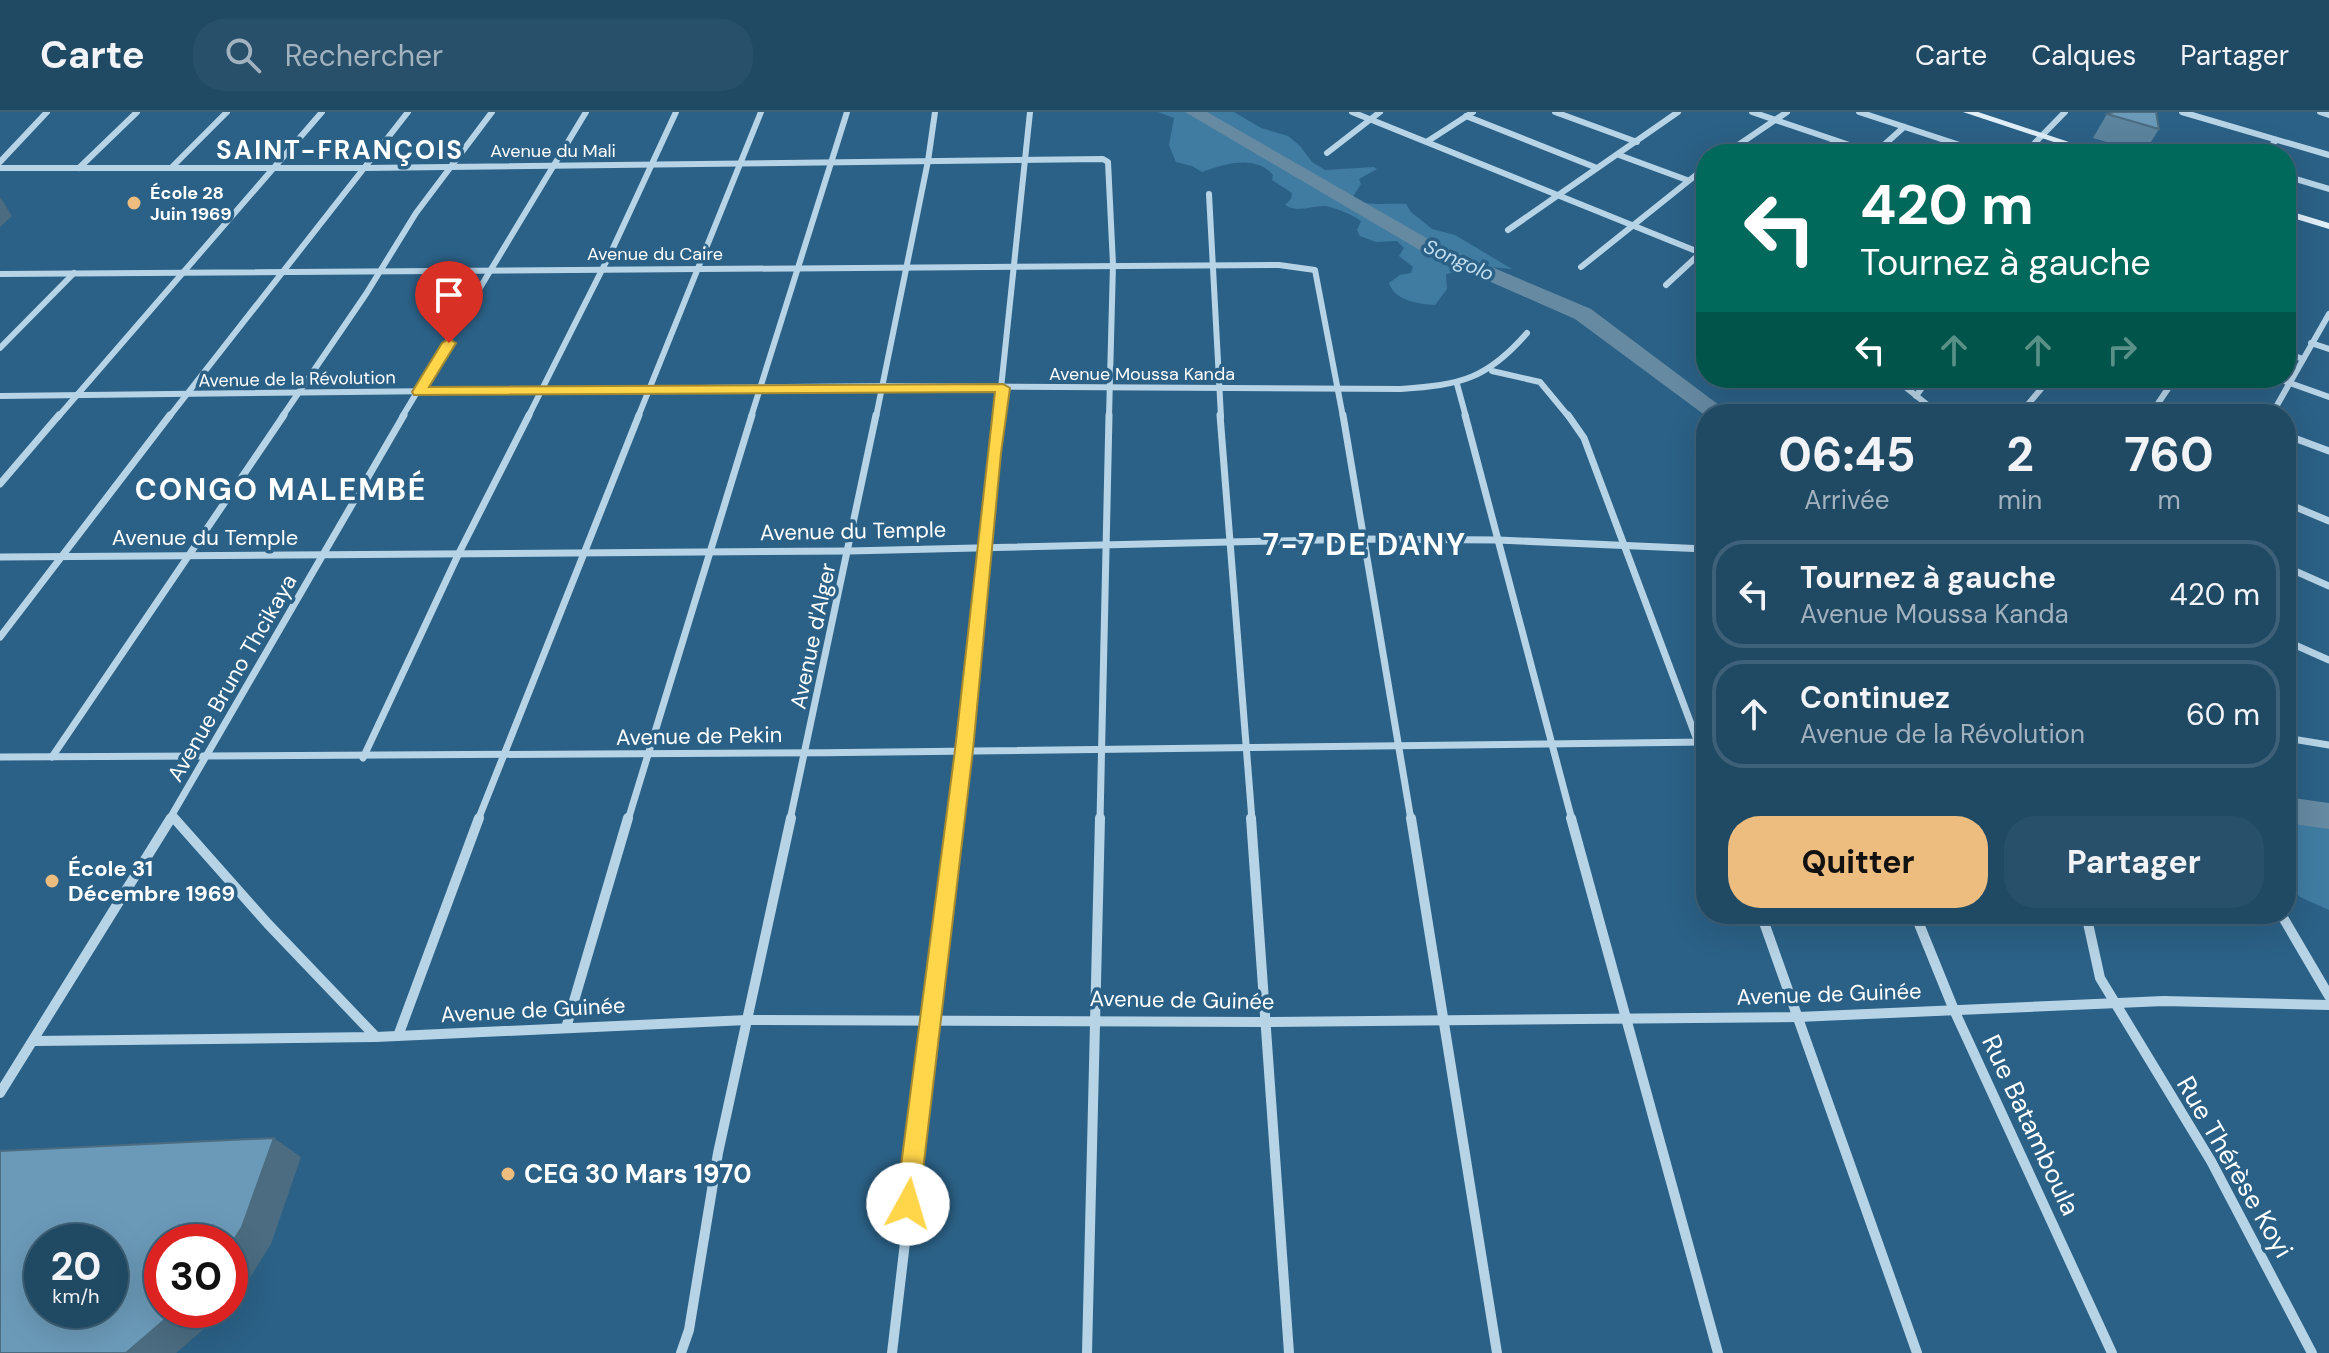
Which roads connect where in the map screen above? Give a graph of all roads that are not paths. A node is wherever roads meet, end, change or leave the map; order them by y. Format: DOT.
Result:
graph roads {
  1 [pos="47,112"];
  2 [pos="137,112"];
  3 [pos="227,112"];
  4 [pos="322,112"];
  5 [pos="408,112"];
  6 [pos="492,112"];
  7 [pos="586,112"];
  8 [pos="676,112"];
  9 [pos="761,112"];
  10 [pos="847,112"];
  11 [pos="935,112"];
  12 [pos="1030,112"];
  13 [pos="1352,112"];
  14 [pos="1380,112"];
  15 [pos="1473,112"];
  16 [pos="1555,112"];
  17 [pos="1657,112"];
  18 [pos="1678,112"];
  19 [pos="1752,112"];
  20 [pos="1787,112"];
  21 [pos="1859,112"];
  22 [pos="1968,112"];
  23 [pos="2065,112"];
  24 [pos="2182,112"];
  25 [pos="2320,112"];
  26 [pos="2329,115"];
  27 [pos="1466,116"];
  28 [pos="1670,117"];
  29 [pos="1370,119"];
  30 [pos="1775,120"];
  31 [pos="1904,127"];
  32 [pos="2042,135"];
  33 [pos="2276,140"];
  34 [pos="1428,141"];
  35 [pos="1835,141"];
  36 [pos="1637,142"];
  37 [pos="1740,144"];
  38 [pos="1832,144"];
  39 [pos="1844,144"];
  40 [pos="1886,144"];
  41 [pos="1956,144"];
  42 [pos="2033,144"];
  43 [pos="2069,144"];
  44 [pos="2273,144"];
  45 [pos="2290,144"];
  46 [pos="2296,146"];
  47 [pos="1327,153"];
  48 [pos="1619,155"];
  49 [pos="2329,155"];
  50 [pos="1027,160"];
  51 [pos="928,161"];
  52 [pos="0,162"];
  53 [pos="832,162"];
  54 [pos="739,163"];
  55 [pos="554,165"];
  56 [pos="651,165"];
  57 [pos="450,166"];
  58 [pos="172,167"];
  59 [pos="0,168"];
  60 [pos="78,168"];
  61 [pos="273,168"];
  62 [pos="365,168"];
  63 [pos="1597,168"];
  64 [pos="1696,176"];
  65 [pos="2296,179"];
  66 [pos="1687,180"];
  67 [pos="2329,189"];
  68 [pos="1209,194"];
  69 [pos="1557,195"];
  70 [pos="2296,216"];
  71 [pos="1634,225"];
  72 [pos="2329,226"];
  73 [pos="1508,230"];
  74 [pos="1696,249"];
  75 [pos="1696,259"];
  76 [pos="1113,264"];
  77 [pos="1212,264"];
  78 [pos="907,265"];
  79 [pos="1015,265"];
  80 [pos="799,267"];
  81 [pos="1581,267"];
  82 [pos="601,268"];
  83 [pos="700,268"];
  84 [pos="494,269"];
  85 [pos="184,271"];
  86 [pos="281,271"];
  87 [pos="380,271"];
  88 [pos="74,273"];
  89 [pos="0,274"];
  90 [pos="1666,285"];
  91 [pos="2329,314"];
  92 [pos="1527,333"];
  93 [pos="2311,343"];
  94 [pos="0,348"];
  95 [pos="2329,349"];
  96 [pos="2296,357"];
  97 [pos="2303,359"];
  98 [pos="1492,371"];
  99 [pos="2296,372"];
  100 [pos="1457,384"];
  101 [pos="2296,385"];
  102 [pos="882,386"];
  103 [pos="761,388"];
  104 [pos="1003,388"];
  105 [pos="1109,388"];
  106 [pos="1336,388"];
  107 [pos="1906,388"];
  108 [pos="1922,388"];
  109 [pos="2042,388"];
  110 [pos="652,389"];
  111 [pos="1218,389"];
  112 [pos="541,390"];
  113 [pos="419,392"];
  114 [pos="299,393"];
  115 [pos="187,394"];
  116 [pos="76,395"];
  117 [pos="0,396"];
  118 [pos="1916,396"];
  119 [pos="2329,397"];
  120 [pos="1926,404"];
  121 [pos="2028,404"];
  122 [pos="2296,439"];
  123 [pos="2329,451"];
  124 [pos="0,484"];
  125 [pos="2296,507"];
  126 [pos="2329,521"];
  127 [pos="1362,539"];
  128 [pos="1498,540"];
  129 [pos="1232,543"];
  130 [pos="1626,544"];
  131 [pos="984,546"];
  132 [pos="1108,546"];
  133 [pos="1696,548"];
  134 [pos="585,551"];
  135 [pos="849,551"];
  136 [pos="710,552"];
  137 [pos="459,553"];
  138 [pos="324,554"];
  139 [pos="187,555"];
  140 [pos="64,556"];
  141 [pos="0,557"];
  142 [pos="2296,571"];
  143 [pos="2329,586"];
  144 [pos="0,637"];
  145 [pos="2296,645"];
  146 [pos="2329,660"];
  147 [pos="1696,726"];
  148 [pos="2296,740"];
  149 [pos="1696,742"];
  150 [pos="1553,744"];
  151 [pos="2329,745"];
  152 [pos="1399,746"];
  153 [pos="964,750"];
  154 [pos="1246,750"];
  155 [pos="807,751"];
  156 [pos="1103,751"];
  157 [pos="208,756"];
  158 [pos="648,756"];
  159 [pos="0,757"];
  160 [pos="52,757"];
  161 [pos="502,757"];
  162 [pos="363,758"];
  163 [pos="172,816"];
  164 [pos="1765,924"];
  165 [pos="1919,924"];
  166 [pos="2088,924"];
  167 [pos="2287,924"];
  168 [pos="2329,996"];
  169 [pos="2114,1005"];
  170 [pos="2329,1005"];
  171 [pos="1954,1010"];
  172 [pos="1798,1017"];
  173 [pos="1628,1018"];
  174 [pos="931,1019"];
  175 [pos="1093,1019"];
  176 [pos="1445,1019"];
  177 [pos="747,1020"];
  178 [pos="1263,1022"];
  179 [pos="566,1028"];
  180 [pos="398,1036"];
  181 [pos="376,1037"];
  182 [pos="35,1041"];
  183 [pos="0,1093"];
  184 [pos="681,1353"];
  185 [pos="892,1353"];
  186 [pos="1087,1353"];
  187 [pos="1289,1353"];
  188 [pos="1497,1353"];
  189 [pos="1718,1353"];
  190 [pos="1917,1353"];
  191 [pos="2112,1353"];
  192 [pos="2312,1353"];
  1 -- 52 [label="street"];
  2 -- 60 [label="street"];
  3 -- 58 [label="street"];
  4 -- 61 [label="street"];
  5 -- 62 [label="street"];
  6 -- 57 [label="street"];
  7 -- 55 [label="street, Avenue Bruno Thcikaya"];
  8 -- 56 [label="street"];
  9 -- 54 [label="street"];
  10 -- 53 [label="street"];
  11 -- 51 [label="street, Avenue d'Alger"];
  12 -- 50 [label="street"];
  13 -- 29 [label="street"];
  14 -- 29 [label="street"];
  15 -- 27 [label="street"];
  16 -- 36 [label="street"];
  17 -- 28 [label="street"];
  18 -- 28 [label="street"];
  19 -- 30 [label="street"];
  20 -- 30 [label="street"];
  21 -- 31 [label="street"];
  22 -- 32 [label="street"];
  23 -- 32 [label="street"];
  24 -- 33 [label="street"];
  25 -- 26 [label="street"];
  27 -- 34 [label="street"];
  27 -- 63 [label="street"];
  28 -- 36 [label="street"];
  29 -- 34 [label="street"];
  29 -- 47 [label="street"];
  30 -- 35 [label="street"];
  30 -- 37 [label="street"];
  31 -- 40 [label="street"];
  31 -- 41 [label="street"];
  32 -- 42 [label="street"];
  32 -- 43 [label="street"];
  33 -- 44 [label="street"];
  33 -- 45 [label="street"];
  34 -- 69 [label="street"];
  35 -- 38 [label="street"];
  35 -- 39 [label="street"];
  36 -- 48 [label="street"];
  46 -- 49 [label="street"];
  48 -- 63 [label="street"];
  48 -- 66 [label="street"];
  50 -- 51 [label="street, Avenue du Mali"];
  50 -- 76 [label="street, Avenue du Mali"];
  50 -- 79 [label="street"];
  51 -- 53 [label="street, Avenue du Mali"];
  51 -- 78 [label="street, Avenue d'Alger"];
  53 -- 54 [label="street, Avenue du Mali"];
  53 -- 80 [label="street"];
  54 -- 56 [label="street, Avenue du Mali"];
  54 -- 83 [label="street"];
  55 -- 56 [label="street, Avenue du Mali"];
  55 -- 57 [label="street, Avenue du Mali"];
  55 -- 84 [label="street, Avenue Bruno Thcikaya"];
  56 -- 82 [label="street"];
  57 -- 62 [label="street, Avenue du Mali"];
  57 -- 87 [label="street"];
  58 -- 60 [label="street, Avenue du Mali"];
  58 -- 61 [label="street, Avenue du Mali"];
  59 -- 60 [label="street, Avenue du Mali"];
  61 -- 62 [label="street, Avenue du Mali"];
  61 -- 85 [label="street"];
  62 -- 86 [label="street"];
  63 -- 69 [label="street"];
  64 -- 66 [label="street"];
  65 -- 67 [label="street"];
  66 -- 71 [label="street"];
  68 -- 77 [label="street"];
  69 -- 71 [label="street"];
  69 -- 73 [label="street"];
  70 -- 72 [label="street"];
  71 -- 74 [label="street"];
  71 -- 81 [label="street"];
  75 -- 90 [label="street"];
  76 -- 77 [label="street, Avenue du Caire"];
  76 -- 79 [label="street, Avenue du Caire"];
  76 -- 105 [label="street"];
  77 -- 106 [label="street, Avenue du Caire"];
  77 -- 111 [label="street"];
  78 -- 79 [label="street, Avenue du Caire"];
  78 -- 80 [label="street, Avenue du Caire"];
  78 -- 102 [label="street, Avenue d'Alger"];
  79 -- 104 [label="street"];
  80 -- 83 [label="street, Avenue du Caire"];
  80 -- 103 [label="street"];
  82 -- 83 [label="street, Avenue du Caire"];
  82 -- 84 [label="street, Avenue du Caire"];
  82 -- 112 [label="street"];
  83 -- 110 [label="street"];
  84 -- 87 [label="street, Avenue du Caire"];
  84 -- 113 [label="street, Avenue Bruno Thcikaya"];
  85 -- 86 [label="street, Avenue du Caire"];
  85 -- 88 [label="street, Avenue du Caire"];
  85 -- 116 [label="street"];
  86 -- 87 [label="street, Avenue du Caire"];
  86 -- 115 [label="street"];
  87 -- 114 [label="street"];
  88 -- 89 [label="street, Avenue du Caire"];
  88 -- 94 [label="street"];
  91 -- 93 [label="street"];
  92 -- 98 [label="street"];
  93 -- 95 [label="street"];
  93 -- 97 [label="street"];
  96 -- 97 [label="street"];
  97 -- 99 [label="street"];
  98 -- 100 [label="street, Avenue Moussa Kanda"];
  98 -- 130 [label="street"];
  100 -- 106 [label="street, Avenue Moussa Kanda"];
  100 -- 128 [label="street"];
  101 -- 119 [label="street"];
  102 -- 103 [label="street, Avenue de la Révolution"];
  102 -- 104 [label="street, Avenue Moussa Kanda"];
  102 -- 135 [label="street, Avenue d'Alger"];
  103 -- 110 [label="street, Avenue de la Révolution"];
  103 -- 136 [label="street"];
  104 -- 105 [label="street, Avenue Moussa Kanda"];
  104 -- 131 [label="street"];
  105 -- 111 [label="street, Avenue Moussa Kanda"];
  105 -- 132 [label="street"];
  106 -- 111 [label="street, Avenue Moussa Kanda"];
  106 -- 127 [label="street"];
  107 -- 118 [label="street"];
  108 -- 118 [label="street"];
  109 -- 121 [label="street"];
  110 -- 112 [label="street, Avenue de la Révolution"];
  110 -- 134 [label="street"];
  111 -- 129 [label="street"];
  112 -- 113 [label="street, Avenue de la Révolution"];
  112 -- 137 [label="street"];
  113 -- 114 [label="street, Avenue de la Révolution"];
  113 -- 138 [label="street, Avenue Bruno Thcikaya"];
  114 -- 115 [label="street, Avenue de la Révolution"];
  114 -- 139 [label="street"];
  115 -- 116 [label="street, Avenue de la Révolution"];
  115 -- 140 [label="street"];
  116 -- 117 [label="street, Avenue de la Révolution"];
  116 -- 124 [label="street"];
  118 -- 120 [label="street"];
  122 -- 123 [label="street"];
  125 -- 126 [label="street"];
  127 -- 128 [label="street, Avenue du Temple"];
  127 -- 129 [label="street, Avenue du Temple"];
  127 -- 152 [label="street"];
  128 -- 130 [label="street, Avenue du Temple"];
  128 -- 150 [label="street"];
  129 -- 132 [label="street, Avenue du Temple"];
  129 -- 154 [label="street"];
  130 -- 133 [label="street, Avenue du Temple"];
  130 -- 147 [label="street"];
  131 -- 132 [label="street, Avenue du Temple"];
  131 -- 135 [label="street, Avenue du Temple"];
  131 -- 153 [label="street"];
  132 -- 156 [label="street"];
  134 -- 136 [label="street, Avenue du Temple"];
  134 -- 137 [label="street, Avenue du Temple"];
  134 -- 161 [label="street"];
  135 -- 136 [label="street, Avenue du Temple"];
  135 -- 155 [label="street, Avenue d'Alger"];
  136 -- 158 [label="street"];
  137 -- 138 [label="street, Avenue du Temple"];
  137 -- 162 [label="street"];
  138 -- 139 [label="street, Avenue du Temple"];
  138 -- 157 [label="street, Avenue Bruno Thcikaya"];
  139 -- 140 [label="street, Avenue du Temple"];
  139 -- 160 [label="street"];
  140 -- 141 [label="street, Avenue du Temple"];
  140 -- 144 [label="street"];
  142 -- 143 [label="street"];
  145 -- 146 [label="street"];
  148 -- 151 [label="street"];
  149 -- 150 [label="street, Avenue de Pekin"];
  150 -- 152 [label="street, Avenue de Pekin"];
  150 -- 173 [label="street"];
  152 -- 154 [label="street, Avenue de Pekin"];
  152 -- 176 [label="street"];
  153 -- 155 [label="street, Avenue de Pekin"];
  153 -- 156 [label="street, Avenue de Pekin"];
  153 -- 174 [label="street"];
  154 -- 156 [label="street, Avenue de Pekin"];
  154 -- 178 [label="street"];
  155 -- 158 [label="street, Avenue de Pekin"];
  155 -- 177 [label="street, Avenue d'Alger"];
  156 -- 175 [label="street"];
  157 -- 160 [label="street, Avenue de Pekin"];
  157 -- 162 [label="street, Avenue de Pekin"];
  157 -- 163 [label="street, Avenue Bruno Thcikaya"];
  158 -- 161 [label="street, Avenue de Pekin"];
  158 -- 179 [label="street"];
  159 -- 160 [label="street, Avenue de Pekin"];
  161 -- 162 [label="street, Avenue de Pekin"];
  161 -- 180 [label="street"];
  163 -- 181 [label="street"];
  163 -- 182 [label="street, Avenue Bruno Thcikaya"];
  164 -- 172 [label="street"];
  165 -- 171 [label="street, Rue Batamboula"];
  166 -- 169 [label="street, Rue Thérèse Koyi"];
  167 -- 168 [label="street"];
  169 -- 170 [label="street, Avenue de Guinée"];
  169 -- 171 [label="street, Avenue de Guinée"];
  169 -- 192 [label="street, Rue Thérèse Koyi"];
  171 -- 172 [label="street, Avenue de Guinée"];
  171 -- 191 [label="street, Rue Batamboula"];
  172 -- 173 [label="street, Avenue de Guinée"];
  172 -- 190 [label="street"];
  173 -- 176 [label="street, Avenue de Guinée"];
  173 -- 189 [label="street"];
  174 -- 175 [label="street, Avenue de Guinée"];
  174 -- 177 [label="street, Avenue de Guinée"];
  174 -- 185 [label="street"];
  175 -- 178 [label="street, Avenue de Guinée"];
  175 -- 186 [label="street"];
  176 -- 178 [label="street, Avenue de Guinée"];
  176 -- 188 [label="street"];
  177 -- 179 [label="street, Avenue de Guinée"];
  177 -- 184 [label="street, Avenue d'Alger"];
  178 -- 187 [label="street"];
  179 -- 180 [label="street, Avenue de Guinée"];
  180 -- 181 [label="street, Avenue de Guinée"];
  181 -- 182 [label="street, Avenue de Guinée"];
  182 -- 183 [label="street, Avenue Bruno Thcikaya"];
}
